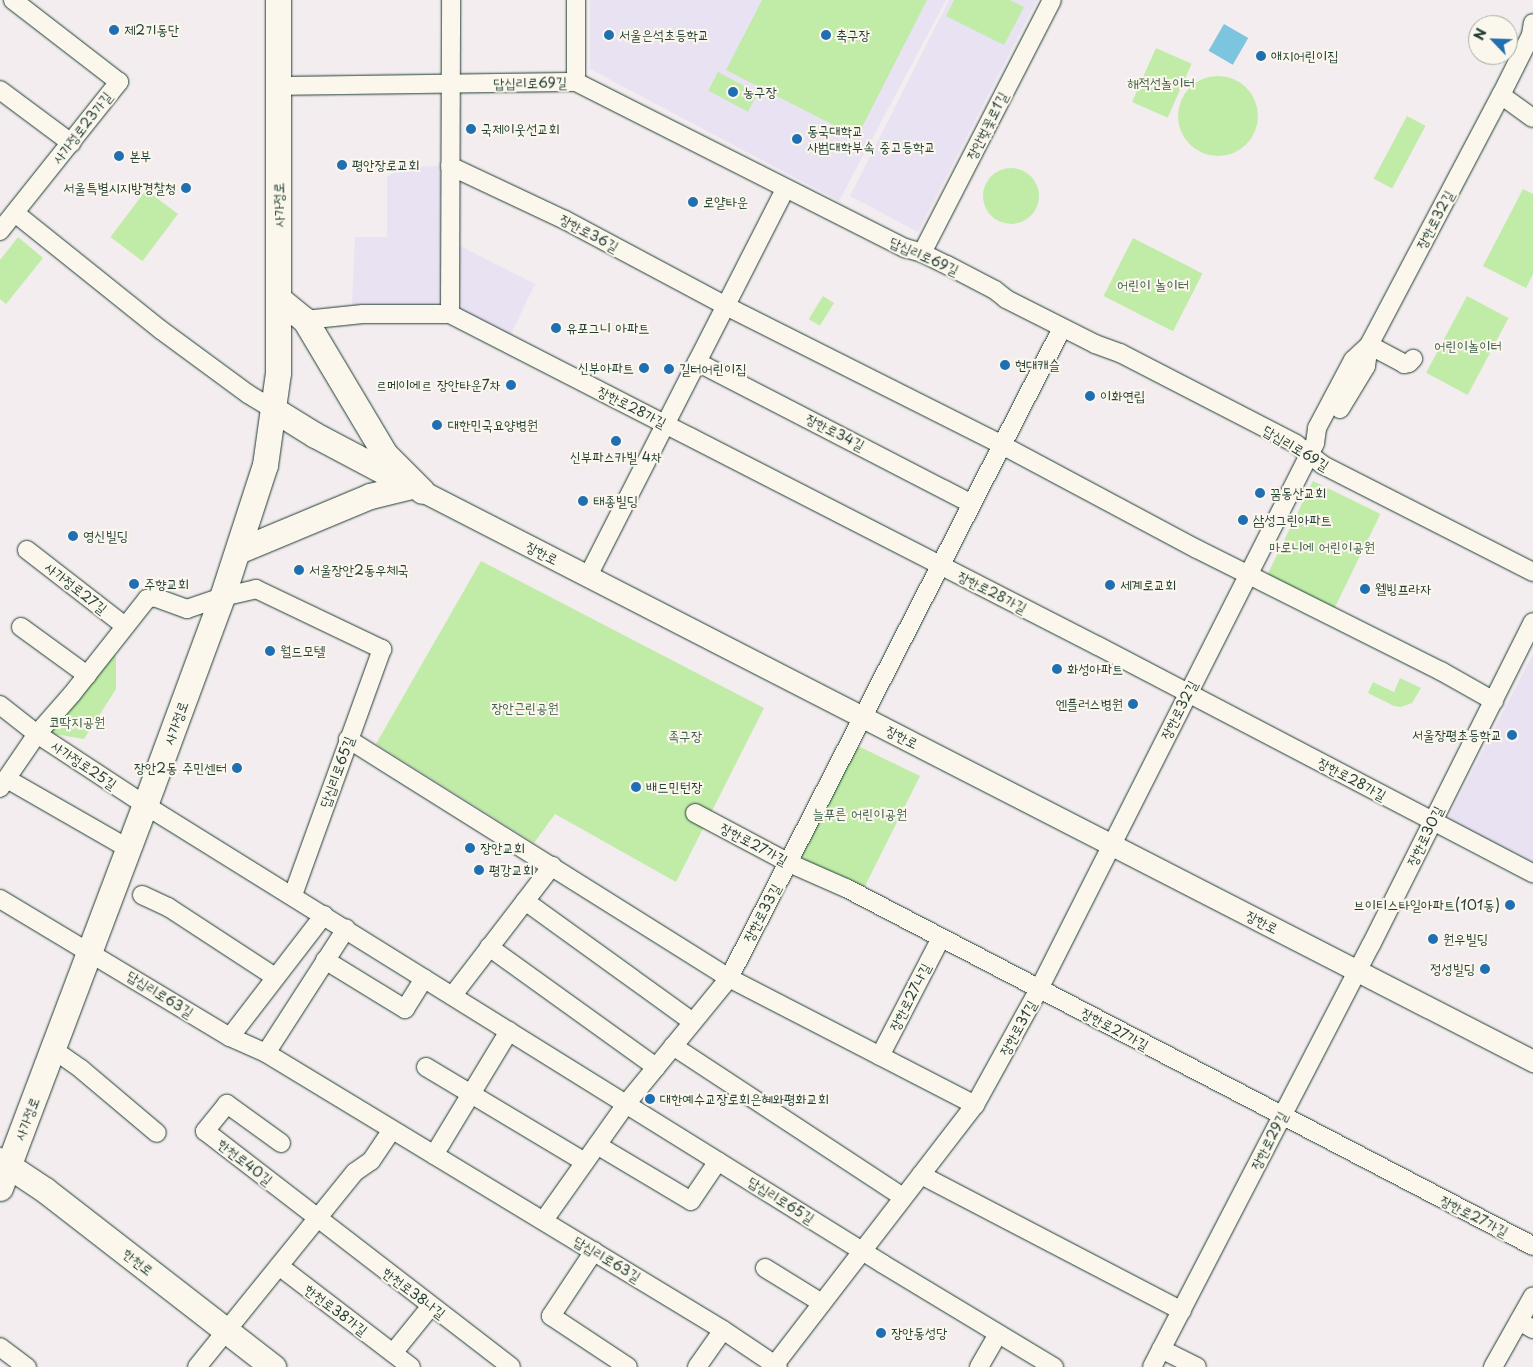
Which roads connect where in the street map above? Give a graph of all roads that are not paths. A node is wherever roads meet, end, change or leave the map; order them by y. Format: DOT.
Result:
graph roads {
  1 [pos="13,0"];
  2 [pos="278,0"];
  3 [pos="450,0"];
  4 [pos="576,0"];
  5 [pos="1052,0"];
  6 [pos="1532,25"];
  7 [pos="1533,57"];
  8 [pos="576,82"];
  9 [pos="450,84"];
  10 [pos="278,86"];
  11 [pos="0,90"];
  12 [pos="1501,95"];
  13 [pos="1533,118"];
  14 [pos="71,143"];
  15 [pos="450,166"];
  16 [pos="785,189"];
  17 [pos="15,213"];
  18 [pos="0,232"];
  19 [pos="922,253"];
  20 [pos="280,300"];
  21 [pos="726,306"];
  22 [pos="450,314"];
  23 [pos="305,320"];
  24 [pos="1062,328"];
  25 [pos="1369,345"];
  26 [pos="1413,359"];
  27 [pos="697,362"];
  28 [pos="273,409"];
  29 [pos="665,424"];
  30 [pos="1002,445"];
  31 [pos="1312,448"];
  32 [pos="417,488"];
  33 [pos="972,504"];
  34 [pos="28,550"];
  35 [pos="238,551"];
  36 [pos="940,566"];
  37 [pos="1533,572"];
  38 [pos="1247,575"];
  39 [pos="588,576"];
  40 [pos="222,597"];
  41 [pos="1533,622"];
  42 [pos="126,626"];
  43 [pos="21,627"];
  44 [pos="87,675"];
  45 [pos="1188,693"];
  46 [pos="1494,701"];
  47 [pos="0,705"];
  48 [pos="863,717"];
  49 [pos="37,734"];
  50 [pos="348,740"];
  51 [pos="3,784"];
  52 [pos="145,805"];
  53 [pos="696,813"];
  54 [pos="1433,822"];
  55 [pos="1111,844"];
  56 [pos="129,848"];
  57 [pos="789,863"];
  58 [pos="552,866"];
  59 [pos="1533,873"];
  60 [pos="142,895"];
  61 [pos="292,895"];
  62 [pos="0,899"];
  63 [pos="525,901"];
  64 [pos="324,915"];
  65 [pos="346,928"];
  66 [pos="940,938"];
  67 [pos="489,947"];
  68 [pos="90,952"];
  69 [pos="325,960"];
  70 [pos="1356,971"];
  71 [pos="275,977"];
  72 [pos="424,978"];
  73 [pos="729,978"];
  74 [pos="1039,989"];
  75 [pos="452,995"];
  76 [pos="693,1022"];
  77 [pos="509,1031"];
  78 [pos="230,1037"];
  79 [pos="673,1046"];
  80 [pos="54,1050"];
  81 [pos="266,1053"];
  82 [pos="880,1056"];
  83 [pos="1533,1061"];
  84 [pos="426,1067"];
  85 [pos="656,1067"];
  86 [pos="471,1094"];
  87 [pos="626,1104"];
  88 [pos="975,1106"];
  89 [pos="1282,1117"];
  90 [pos="392,1130"];
  91 [pos="158,1133"];
  92 [pos="281,1143"];
  93 [pos="598,1145"];
  94 [pos="434,1155"];
  95 [pos="718,1161"];
  96 [pos="586,1162"];
  97 [pos="3,1171"];
  98 [pos="921,1175"];
  99 [pos="903,1197"];
  100 [pos="317,1219"];
  101 [pos="544,1220"];
  102 [pos="1533,1246"];
  103 [pos="862,1250"];
  104 [pos="594,1251"];
  105 [pos="279,1266"];
  106 [pos="765,1268"];
  107 [pos="1533,1296"];
  108 [pos="822,1303"];
  109 [pos="431,1306"];
  110 [pos="1182,1311"];
  111 [pos="1526,1325"];
  112 [pos="227,1330"];
  113 [pos="723,1330"];
  114 [pos="998,1334"];
  115 [pos="0,1347"];
  116 [pos="1161,1349"];
  117 [pos="393,1353"];
  118 [pos="776,1366"];
  119 [pos="27,1367"];
  120 [pos="197,1367"];
  121 [pos="273,1367"];
  122 [pos="411,1367"];
  123 [pos="511,1367"];
  124 [pos="628,1367"];
  125 [pos="697,1367"];
  126 [pos="979,1367"];
  127 [pos="1054,1367"];
  128 [pos="1152,1367"];
  129 [pos="1197,1367"];
  130 [pos="1493,1367"];
  1 -- 14 [label="street, 사가정로23가길"];
  2 -- 10 [label="main road, 사가정로"];
  3 -- 9 [label="street"];
  4 -- 8 [label="street"];
  5 -- 19 [label="street, 장안벚꽃로1길"];
  6 -- 12 [label="street, 장한로32길"];
  7 -- 12 [label="street, 장한로32길"];
  8 -- 9 [label="street, 답십리로69길"];
  8 -- 16 [label="street, 답십리로69길"];
  9 -- 10 [label="street, 답십리로69길"];
  9 -- 15 [label="street"];
  10 -- 20 [label="main road, 사가정로"];
  11 -- 14 [label="street"];
  12 -- 13 [label="street"];
  12 -- 25 [label="street, 장한로32길"];
  14 -- 17 [label="street, 사가정로23가길"];
  15 -- 21 [label="street, 장한로36길"];
  15 -- 22 [label="street"];
  16 -- 19 [label="street, 답십리로69길"];
  16 -- 21 [label="street"];
  17 -- 18 [label="street, 사가정로23가길"];
  17 -- 28 [label="street"];
  19 -- 24 [label="street, 답십리로69길"];
  20 -- 23 [label="main road"];
  20 -- 28 [label="main road, 사가정로"];
  21 -- 27 [label="street"];
  21 -- 30 [label="street"];
  22 -- 23 [label="street, 장한로28가길"];
  22 -- 29 [label="street, 장한로28가길"];
  23 -- 32 [label="main road"];
  24 -- 30 [label="street"];
  24 -- 31 [label="street, 답십리로69길"];
  25 -- 26 [label="street"];
  25 -- 31 [label="street, 장한로32길"];
  27 -- 29 [label="street"];
  27 -- 33 [label="street, 장한로34길"];
  28 -- 32 [label="main road, 장한로"];
  28 -- 35 [label="main road, 사가정로"];
  29 -- 36 [label="street, 장한로28가길"];
  29 -- 39 [label="street"];
  30 -- 33 [label="street"];
  30 -- 38 [label="street"];
  31 -- 37 [label="street, 답십리로69길"];
  31 -- 38 [label="street, 장한로32길"];
  32 -- 35 [label="main road"];
  32 -- 39 [label="street, 장한로"];
  33 -- 36 [label="street"];
  34 -- 42 [label="street, 사가정로27길"];
  35 -- 40 [label="main road, 사가정로"];
  36 -- 45 [label="street, 장한로28가길"];
  36 -- 48 [label="street"];
  38 -- 45 [label="street, 장한로32길"];
  38 -- 46 [label="street"];
  39 -- 48 [label="street, 장한로"];
  40 -- 42 [label="street"];
  40 -- 50 [label="street, 답십리로65길"];
  40 -- 52 [label="main road, 사가정로"];
  41 -- 46 [label="street, 장한로30길"];
  42 -- 44 [label="street"];
  43 -- 44 [label="street"];
  44 -- 49 [label="street"];
  45 -- 54 [label="street, 장한로28가길"];
  45 -- 55 [label="street, 장한로32길"];
  46 -- 54 [label="street, 장한로30길"];
  47 -- 49 [label="street, 사가정로25길"];
  48 -- 55 [label="street, 장한로"];
  48 -- 57 [label="street, 장한로33길"];
  49 -- 51 [label="street"];
  49 -- 52 [label="street, 사가정로25길"];
  50 -- 58 [label="street"];
  50 -- 61 [label="street, 답십리로65길"];
  51 -- 56 [label="street"];
  52 -- 56 [label="main road, 사가정로"];
  52 -- 61 [label="street, 답십리로65길"];
  53 -- 57 [label="street, 장한로27가길"];
  54 -- 59 [label="street, 장한로28가길"];
  54 -- 70 [label="street, 장한로30길"];
  55 -- 70 [label="street, 장한로"];
  55 -- 74 [label="street, 장한로31길"];
  56 -- 68 [label="main road, 사가정로"];
  57 -- 66 [label="street, 장한로27가길"];
  57 -- 73 [label="street, 장한로33길"];
  58 -- 63 [label="street"];
  58 -- 73 [label="street"];
  60 -- 71 [label="street"];
  61 -- 64 [label="street, 답십리로65길"];
  62 -- 68 [label="street, 답십리로63길"];
  63 -- 67 [label="street"];
  63 -- 76 [label="street"];
  64 -- 65 [label="street, 답십리로65길"];
  64 -- 71 [label="street"];
  65 -- 69 [label="street"];
  65 -- 72 [label="street, 답십리로65길"];
  66 -- 74 [label="street, 장한로27가길"];
  66 -- 82 [label="street, 장한로27나길"];
  67 -- 75 [label="street"];
  67 -- 85 [label="street"];
  68 -- 78 [label="street, 답십리로63길"];
  68 -- 80 [label="main road, 사가정로"];
  69 -- 72 [label="street"];
  69 -- 81 [label="street"];
  70 -- 83 [label="street, 장한로"];
  70 -- 89 [label="street, 장한로29길"];
  71 -- 78 [label="street"];
  72 -- 75 [label="street, 답십리로65길"];
  73 -- 76 [label="street, 장한로33길"];
  73 -- 82 [label="street"];
  74 -- 88 [label="street, 장한로31길"];
  74 -- 89 [label="street, 장한로27가길"];
  75 -- 77 [label="street, 답십리로65길"];
  76 -- 79 [label="street, 장한로33길"];
  77 -- 86 [label="street"];
  77 -- 87 [label="street, 답십리로65길"];
  78 -- 81 [label="street, 답십리로63길"];
  79 -- 85 [label="street, 장한로33길"];
  79 -- 99 [label="street"];
  80 -- 91 [label="street"];
  80 -- 97 [label="main road, 사가정로"];
  81 -- 90 [label="street, 답십리로63길"];
  82 -- 88 [label="street"];
  84 -- 86 [label="street"];
  85 -- 87 [label="street, 장한로33길"];
  86 -- 94 [label="street"];
  86 -- 96 [label="street"];
  87 -- 93 [label="street, 장한로33길"];
  87 -- 95 [label="street, 답십리로65길"];
  88 -- 98 [label="street, 장한로31길"];
  89 -- 102 [label="street, 장한로27가길"];
  89 -- 110 [label="street, 장한로29길"];
  90 -- 94 [label="street, 답십리로63길"];
  90 -- 100 [label="street"];
  92 -- 100 [label="street, 한천로40길"];
  93 -- 95 [label="street"];
  93 -- 96 [label="street, 장한로33길"];
  94 -- 101 [label="street, 답십리로63길"];
  95 -- 103 [label="street, 답십리로65길"];
  96 -- 101 [label="street, 장한로33길"];
  97 -- 112 [label="main road, 한천로"];
  98 -- 99 [label="street, 장한로31길"];
  98 -- 110 [label="street"];
  99 -- 103 [label="street, 장한로31길"];
  100 -- 105 [label="street"];
  100 -- 109 [label="street, 한천로38나길"];
  101 -- 104 [label="street, 답십리로63길"];
  103 -- 108 [label="street, 장한로31길"];
  103 -- 114 [label="street, 답십리로65길"];
  104 -- 113 [label="street, 답십리로63길"];
  104 -- 124 [label="street"];
  105 -- 112 [label="street"];
  105 -- 117 [label="street, 한천로38가길"];
  106 -- 108 [label="street"];
  107 -- 111 [label="street"];
  108 -- 118 [label="street, 장한로31길"];
  109 -- 117 [label="street"];
  109 -- 123 [label="street, 한천로38나길"];
  110 -- 116 [label="street, 장한로29길"];
  111 -- 130 [label="street"];
  112 -- 120 [label="street"];
  112 -- 121 [label="main road, 한천로"];
  113 -- 118 [label="street, 답십리로63길"];
  113 -- 125 [label="street"];
  114 -- 126 [label="street"];
  114 -- 127 [label="street, 답십리로65길"];
  115 -- 119 [label="street"];
  116 -- 128 [label="street, 장한로29길"];
  116 -- 129 [label="street"];
  117 -- 122 [label="street, 한천로38가길"];
}
